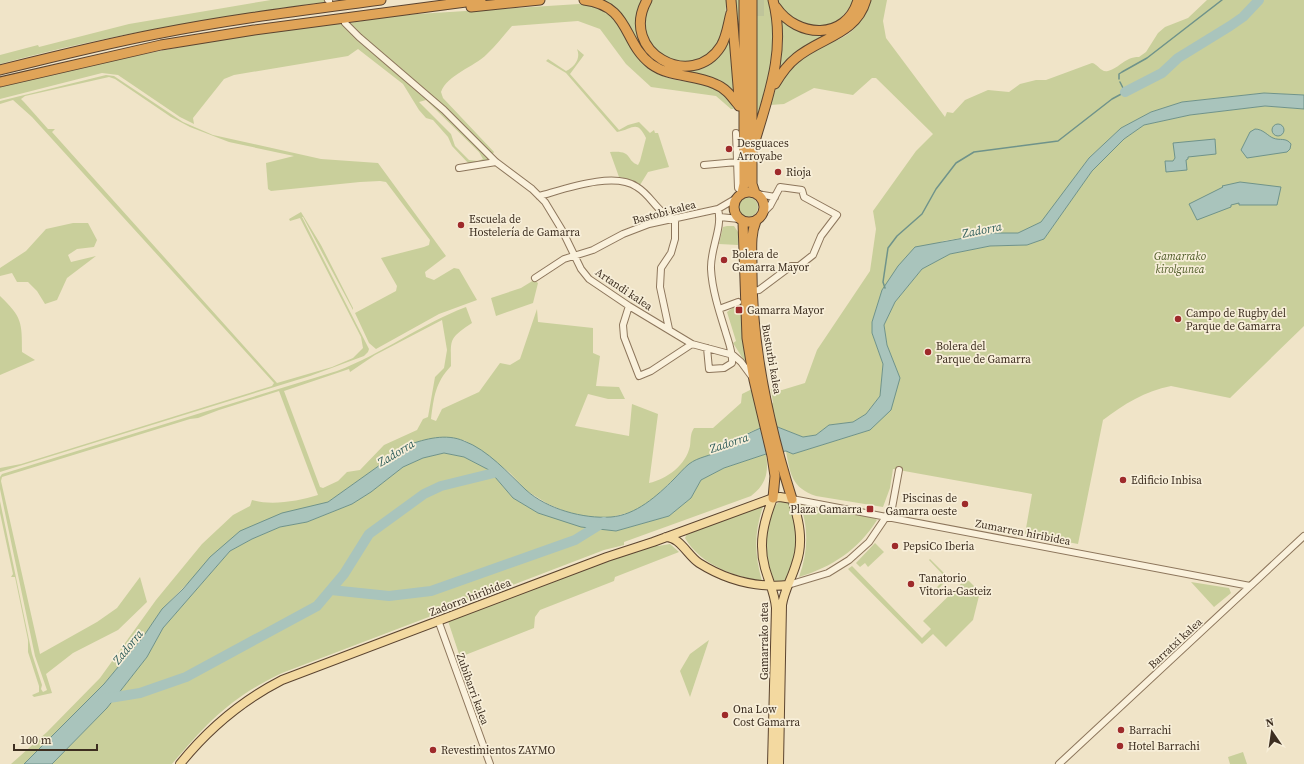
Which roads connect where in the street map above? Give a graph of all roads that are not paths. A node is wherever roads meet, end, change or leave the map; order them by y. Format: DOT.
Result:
graph roads {
  1 [pos="381,0"];
  2 [pos="481,0"];
  3 [pos="540,0"];
  4 [pos="584,0"];
  5 [pos="646,0"];
  6 [pos="731,0"];
  7 [pos="744,0"];
  8 [pos="752,0"];
  9 [pos="858,0"];
  10 [pos="866,0"];
  11 [pos="774,3"];
  12 [pos="446,5"];
  13 [pos="731,13"];
  14 [pos="345,22"];
  15 [pos="0,70"];
  16 [pos="0,82"];
  17 [pos="771,90"];
  18 [pos="739,106"];
  19 [pos="743,125"];
  20 [pos="736,133"];
  21 [pos="752,150"];
  22 [pos="496,162"];
  23 [pos="737,162"];
  24 [pos="704,165"];
  25 [pos="459,168"];
  26 [pos="756,193"];
  27 [pos="740,194"];
  28 [pos="539,196"];
  29 [pos="775,197"];
  30 [pos="718,209"];
  31 [pos="763,213"];
  32 [pos="720,218"];
  33 [pos="675,219"];
  34 [pos="741,220"];
  35 [pos="756,220"];
  36 [pos="574,256"];
  37 [pos="535,278"];
  38 [pos="754,291"];
  39 [pos="738,302"];
  40 [pos="629,306"];
  41 [pos="719,309"];
  42 [pos="669,329"];
  43 [pos="692,344"];
  44 [pos="707,348"];
  45 [pos="733,355"];
  46 [pos="754,380"];
  47 [pos="761,392"];
  48 [pos="776,456"];
  49 [pos="899,470"];
  50 [pos="773,498"];
  51 [pos="792,499"];
  52 [pos="886,516"];
  53 [pos="683,531"];
  54 [pos="1304,536"];
  55 [pos="666,537"];
  56 [pos="681,546"];
  57 [pos="788,585"];
  58 [pos="771,586"];
  59 [pos="1250,586"];
  60 [pos="438,620"];
  61 [pos="180,764"];
  62 [pos="490,764"];
  63 [pos="772,764"];
  64 [pos="779,764"];
  65 [pos="1059,764"];
  1 -- 15 [label="highway"];
  2 -- 12 [label="highway"];
  3 -- 12 [label="highway"];
  4 -- 18 [label="highway"];
  5 -- 13 [label="highway"];
  6 -- 13 [label="highway"];
  7 -- 19 [label="highway"];
  8 -- 21 [label="highway"];
  9 -- 11 [label="highway"];
  10 -- 17 [label="highway"];
  11 -- 17 [label="highway"];
  12 -- 16 [label="highway"];
  13 -- 18 [label="highway"];
  14 -- 22 [label="street, Artandi kalea"];
  17 -- 21 [label="highway"];
  18 -- 19 [label="highway"];
  19 -- 27 [label="highway"];
  20 -- 23 [label="street"];
  21 -- 26 [label="highway"];
  22 -- 25 [label="street"];
  22 -- 28 [label="street, Artandi kalea"];
  23 -- 24 [label="street"];
  23 -- 27 [label="street"];
  26 -- 27 [label="highway"];
  26 -- 29 [label="street"];
  26 -- 31 [label="highway"];
  27 -- 30 [label="street, Bastobi kalea"];
  27 -- 34 [label="highway"];
  28 -- 33 [label="street"];
  28 -- 36 [label="street, Artandi kalea"];
  29 -- 31 [label="street"];
  29 -- 38 [label="street"];
  30 -- 32 [label="street"];
  30 -- 33 [label="street, Bastobi kalea"];
  31 -- 35 [label="highway"];
  32 -- 34 [label="street"];
  32 -- 41 [label="street"];
  33 -- 36 [label="street, Bastobi kalea"];
  33 -- 42 [label="street"];
  34 -- 35 [label="highway"];
  34 -- 46 [label="highway, Busturbi kalea"];
  35 -- 38 [label="highway, Busturbi kalea"];
  36 -- 37 [label="street, Bastobi kalea"];
  36 -- 40 [label="street, Artandi kalea"];
  38 -- 47 [label="highway, Busturbi kalea"];
  39 -- 41 [label="street"];
  40 -- 42 [label="street, Artandi kalea"];
  40 -- 43 [label="street"];
  41 -- 45 [label="street"];
  42 -- 43 [label="street, Artandi kalea"];
  43 -- 44 [label="street, Artandi kalea"];
  44 -- 45 [label="street, Artandi kalea"];
  44 -- 45 [label="street"];
  45 -- 46 [label="street"];
  46 -- 47 [label="highway, Busturbi kalea"];
  47 -- 48 [label="highway, Busturbi kalea"];
  48 -- 50 [label="highway, Busturbi kalea"];
  48 -- 51 [label="highway, Busturbi kalea"];
  49 -- 52 [label="street"];
  50 -- 51 [label="main road, Zadorra hiribidea"];
  50 -- 53 [label="main road, Zadorra hiribidea"];
  50 -- 58 [label="main road, Gamarrako atea"];
  51 -- 52 [label="street, Zumarren hiribidea"];
  51 -- 57 [label="main road, Gamarrako atea"];
  52 -- 57 [label="street"];
  52 -- 59 [label="street, Zumarren hiribidea"];
  53 -- 55 [label="main road, Zadorra hiribidea"];
  53 -- 56 [label="main road"];
  54 -- 59 [label="street, Barratxi kalea"];
  55 -- 56 [label="main road"];
  55 -- 60 [label="main road, Zadorra hiribidea"];
  56 -- 58 [label="main road"];
  57 -- 58 [label="main road"];
  57 -- 64 [label="main road, Gamarrako atea"];
  58 -- 63 [label="main road, Gamarrako atea"];
  59 -- 65 [label="street, Barratxi kalea"];
  60 -- 61 [label="main road, Zadorra hiribidea"];
  60 -- 62 [label="street, Zubibarri kalea"];
}
